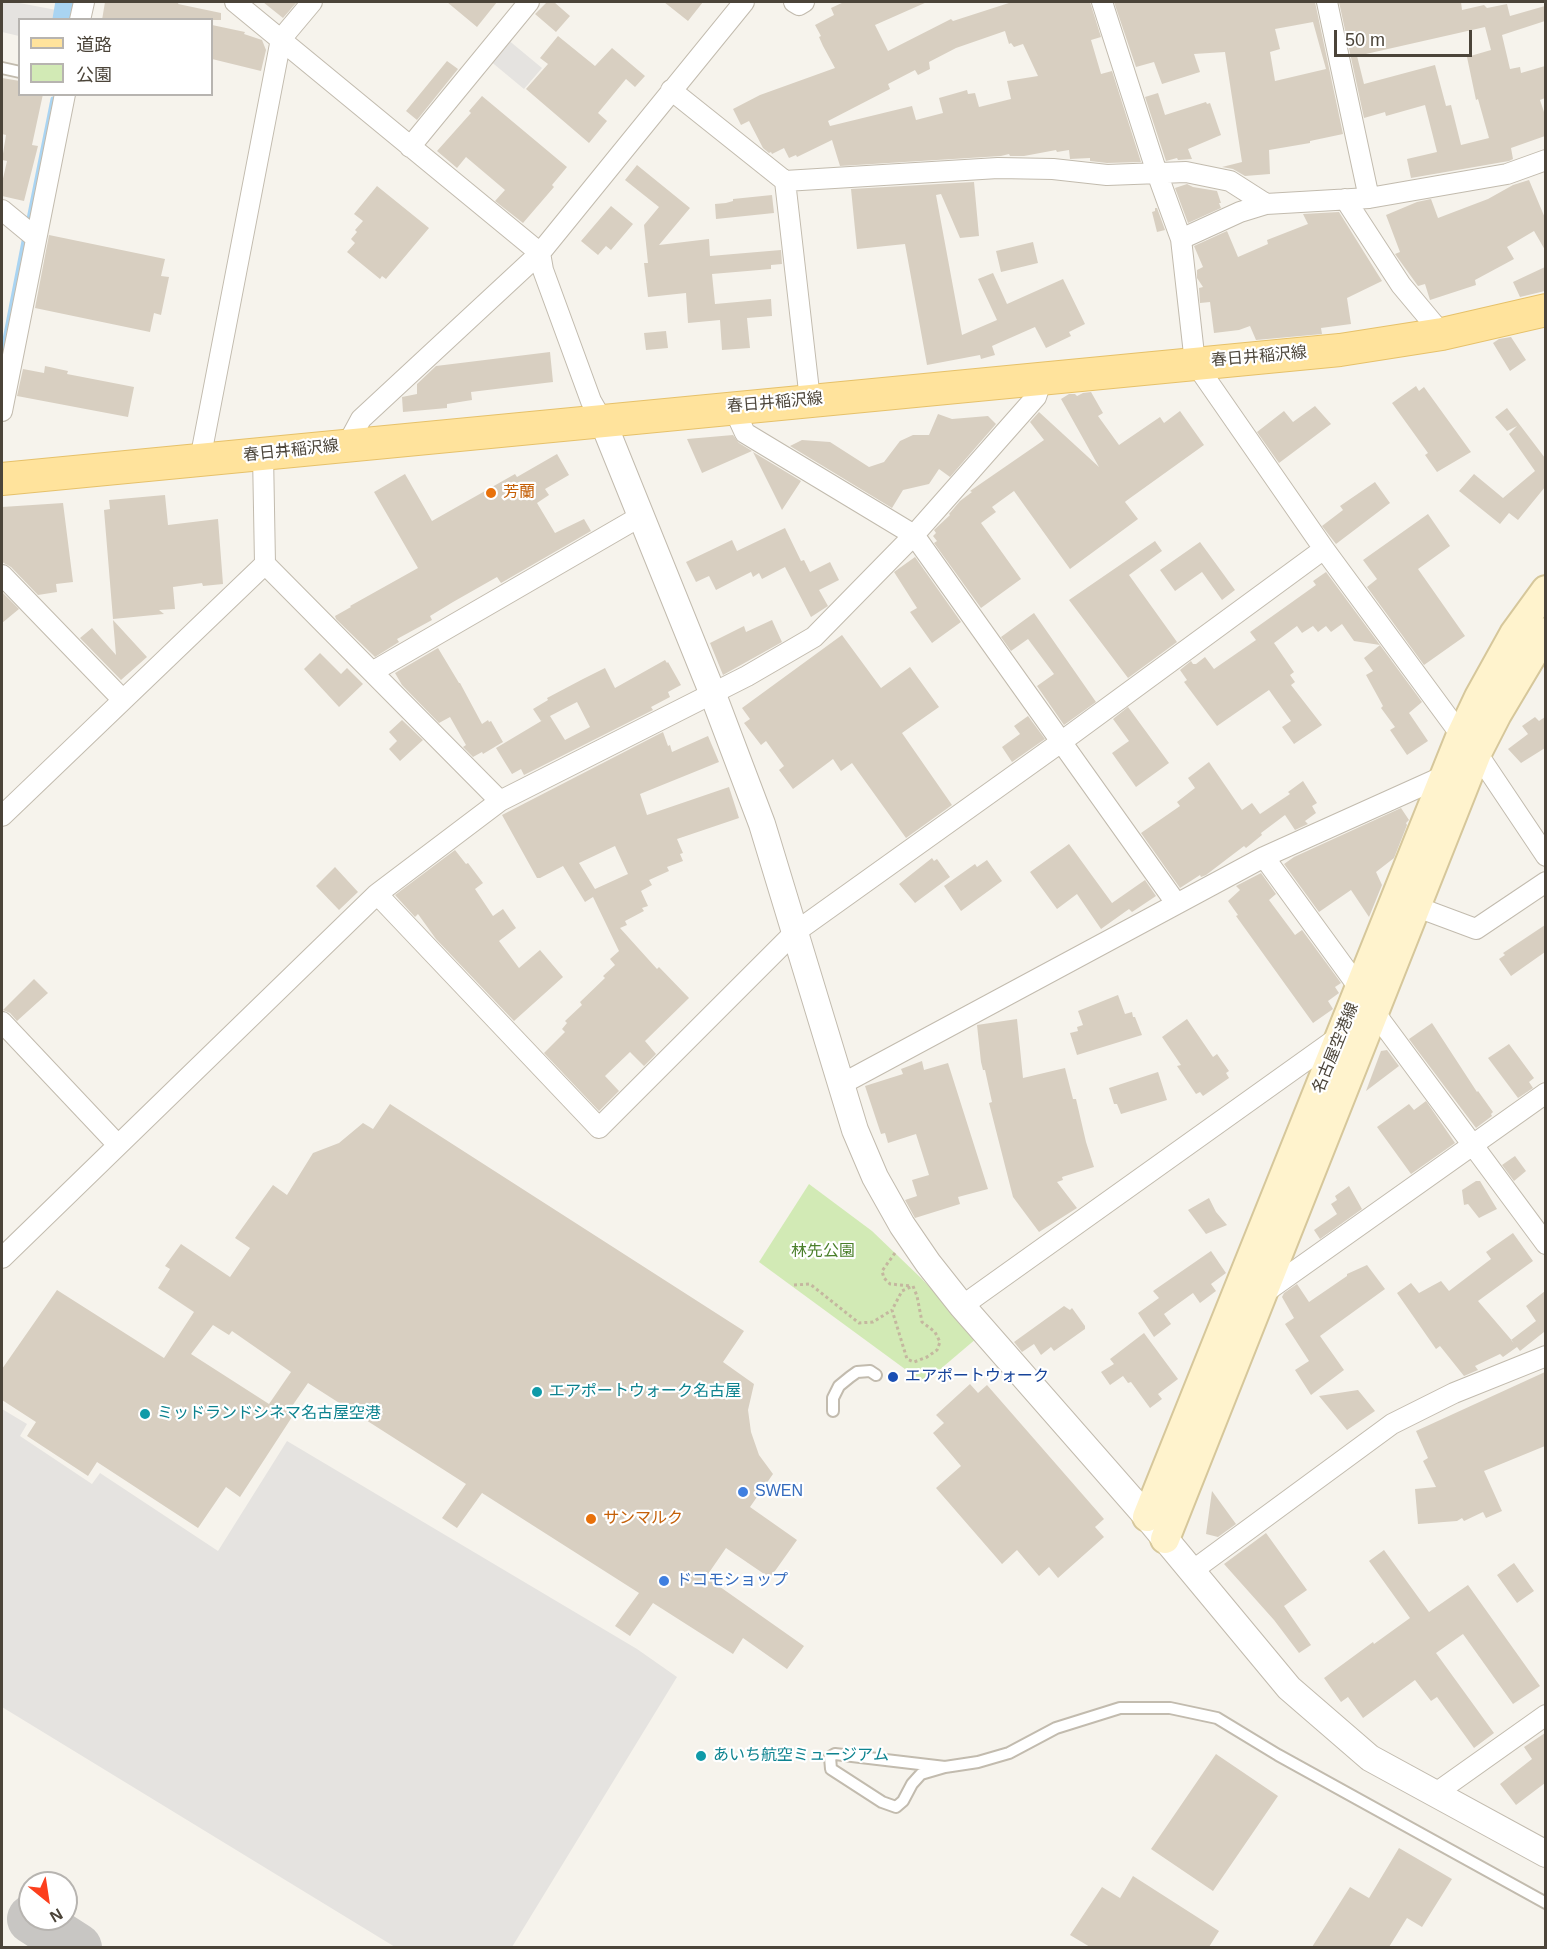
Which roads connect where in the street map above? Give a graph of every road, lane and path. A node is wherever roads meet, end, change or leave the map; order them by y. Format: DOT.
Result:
graph roads {
  1 [pos="84,2"];
  2 [pos="235,2"];
  3 [pos="312,2"];
  4 [pos="529,2"];
  5 [pos="744,2"];
  6 [pos="794,2"];
  7 [pos="804,2"];
  8 [pos="1102,2"];
  9 [pos="1327,2"];
  10 [pos="80,18"];
  11 [pos="281,39"];
  12 [pos="2,68"];
  13 [pos="18,72"];
  14 [pos="671,90"];
  15 [pos="65,96"];
  16 [pos="410,147"];
  17 [pos="1545,160"];
  18 [pos="1158,173"];
  19 [pos="785,181"];
  20 [pos="1369,198"];
  21 [pos="1346,199"];
  22 [pos="1266,204"];
  23 [pos="9,216"];
  24 [pos="36,238"];
  25 [pos="1181,238"];
  26 [pos="540,254"];
  27 [pos="1545,310"];
  28 [pos="1442,334"];
  29 [pos="1195,363"];
  30 [pos="1042,379"];
  31 [pos="810,400"];
  32 [pos="733,407"];
  33 [pos="2,411"];
  34 [pos="603,422"];
  35 [pos="347,445"];
  36 [pos="263,454"];
  37 [pos="200,460"];
  38 [pos="2,479"];
  39 [pos="641,516"];
  40 [pos="914,536"];
  41 [pos="1324,549"];
  42 [pos="265,564"];
  43 [pos="2,575"];
  44 [pos="1545,590"];
  45 [pos="1545,632"];
  46 [pos="372,672"];
  47 [pos="712,692"];
  48 [pos="122,699"];
  49 [pos="1061,742"];
  50 [pos="1469,744"];
  51 [pos="1446,775"];
  52 [pos="500,801"];
  53 [pos="2,816"];
  54 [pos="1545,856"];
  55 [pos="1264,857"];
  56 [pos="1545,882"];
  57 [pos="377,894"];
  58 [pos="1176,903"];
  59 [pos="1417,907"];
  60 [pos="794,933"];
  61 [pos="1360,989"];
  62 [pos="1375,1013"];
  63 [pos="2,1022"];
  64 [pos="1340,1036"];
  65 [pos="840,1085"];
  66 [pos="1545,1094"];
  67 [pos="118,1145"];
  68 [pos="1474,1145"];
  69 [pos="1545,1244"];
  70 [pos="895,1253"];
  71 [pos="2,1257"];
  72 [pos="794,1285"];
  73 [pos="913,1286"];
  74 [pos="1262,1294"];
  75 [pos="962,1306"];
  76 [pos="892,1310"];
  77 [pos="1545,1356"];
  78 [pos="876,1375"];
  79 [pos="833,1411"];
  80 [pos="1156,1528"];
  81 [pos="1192,1571"];
  82 [pos="1545,1715"];
  83 [pos="945,1767"];
  84 [pos="1436,1793"];
  85 [pos="1545,1854"];
  86 [pos="1545,1903"];
  1 -- 10 [label="street"];
  2 -- 11 [label="street"];
  3 -- 11 [label="street"];
  4 -- 16 [label="street"];
  5 -- 14 [label="street"];
  6 -- 7 [label="street"];
  8 -- 18 [label="street"];
  9 -- 20 [label="street"];
  11 -- 16 [label="street"];
  11 -- 37 [label="street"];
  12 -- 13 [label="lane"];
  14 -- 19 [label="street"];
  14 -- 26 [label="street"];
  15 -- 24 [label="street"];
  16 -- 26 [label="street"];
  17 -- 20 [label="street"];
  18 -- 19 [label="street"];
  18 -- 22 [label="street"];
  18 -- 25 [label="street"];
  19 -- 31 [label="street"];
  20 -- 21 [label="street"];
  21 -- 22 [label="street"];
  21 -- 28 [label="street"];
  22 -- 25 [label="street"];
  23 -- 24 [label="street"];
  24 -- 33 [label="street"];
  25 -- 29 [label="street"];
  26 -- 34 [label="street"];
  26 -- 35 [label="street"];
  27 -- 28 [label="main road, 春日井稲沢線"];
  28 -- 29 [label="main road, 春日井稲沢線"];
  29 -- 30 [label="main road, 春日井稲沢線"];
  29 -- 41 [label="street"];
  30 -- 31 [label="main road, 春日井稲沢線"];
  30 -- 40 [label="street"];
  31 -- 32 [label="main road, 春日井稲沢線"];
  32 -- 34 [label="main road, 春日井稲沢線"];
  32 -- 40 [label="street"];
  34 -- 35 [label="main road, 春日井稲沢線"];
  34 -- 39 [label="street"];
  35 -- 36 [label="main road, 春日井稲沢線"];
  36 -- 37 [label="main road, 春日井稲沢線"];
  36 -- 42 [label="street"];
  37 -- 38 [label="main road, 春日井稲沢線"];
  39 -- 46 [label="street"];
  39 -- 47 [label="street"];
  40 -- 47 [label="street"];
  40 -- 49 [label="street"];
  41 -- 49 [label="street"];
  41 -- 50 [label="street"];
  42 -- 46 [label="street"];
  42 -- 48 [label="street"];
  43 -- 48 [label="street"];
  44 -- 50 [label="main road, 名古屋空港線"];
  45 -- 50 [label="main road, 名古屋空港線"];
  46 -- 52 [label="street"];
  47 -- 52 [label="street"];
  47 -- 60 [label="street"];
  48 -- 53 [label="street"];
  49 -- 58 [label="street"];
  49 -- 60 [label="street"];
  50 -- 51 [label="main road, 名古屋空港線"];
  50 -- 54 [label="street"];
  50 -- 59 [label="main road, 名古屋空港線"];
  51 -- 55 [label="street"];
  51 -- 61 [label="main road, 名古屋空港線"];
  52 -- 57 [label="street"];
  55 -- 58 [label="street"];
  55 -- 61 [label="street"];
  56 -- 59 [label="street"];
  57 -- 60 [label="street"];
  57 -- 67 [label="street"];
  58 -- 65 [label="street"];
  59 -- 62 [label="main road, 名古屋空港線"];
  60 -- 65 [label="street"];
  61 -- 64 [label="main road, 名古屋空港線"];
  62 -- 68 [label="street"];
  62 -- 74 [label="main road, 名古屋空港線"];
  63 -- 67 [label="street"];
  64 -- 75 [label="street"];
  64 -- 80 [label="main road, 名古屋空港線"];
  65 -- 75 [label="street"];
  66 -- 68 [label="street"];
  67 -- 71 [label="street"];
  68 -- 69 [label="street"];
  68 -- 74 [label="street"];
  70 -- 73 [label="path"];
  72 -- 76 [label="path"];
  73 -- 76 [label="path"];
  73 -- 76 [label="path"];
  74 -- 80 [label="main road, 名古屋空港線"];
  75 -- 80 [label="street"];
  77 -- 81 [label="street"];
  78 -- 79 [label="lane"];
  80 -- 81 [label="street"];
  81 -- 84 [label="street"];
  82 -- 84 [label="street"];
  83 -- 83 [label="lane"];
  83 -- 86 [label="lane"];
  84 -- 85 [label="street"];
}
